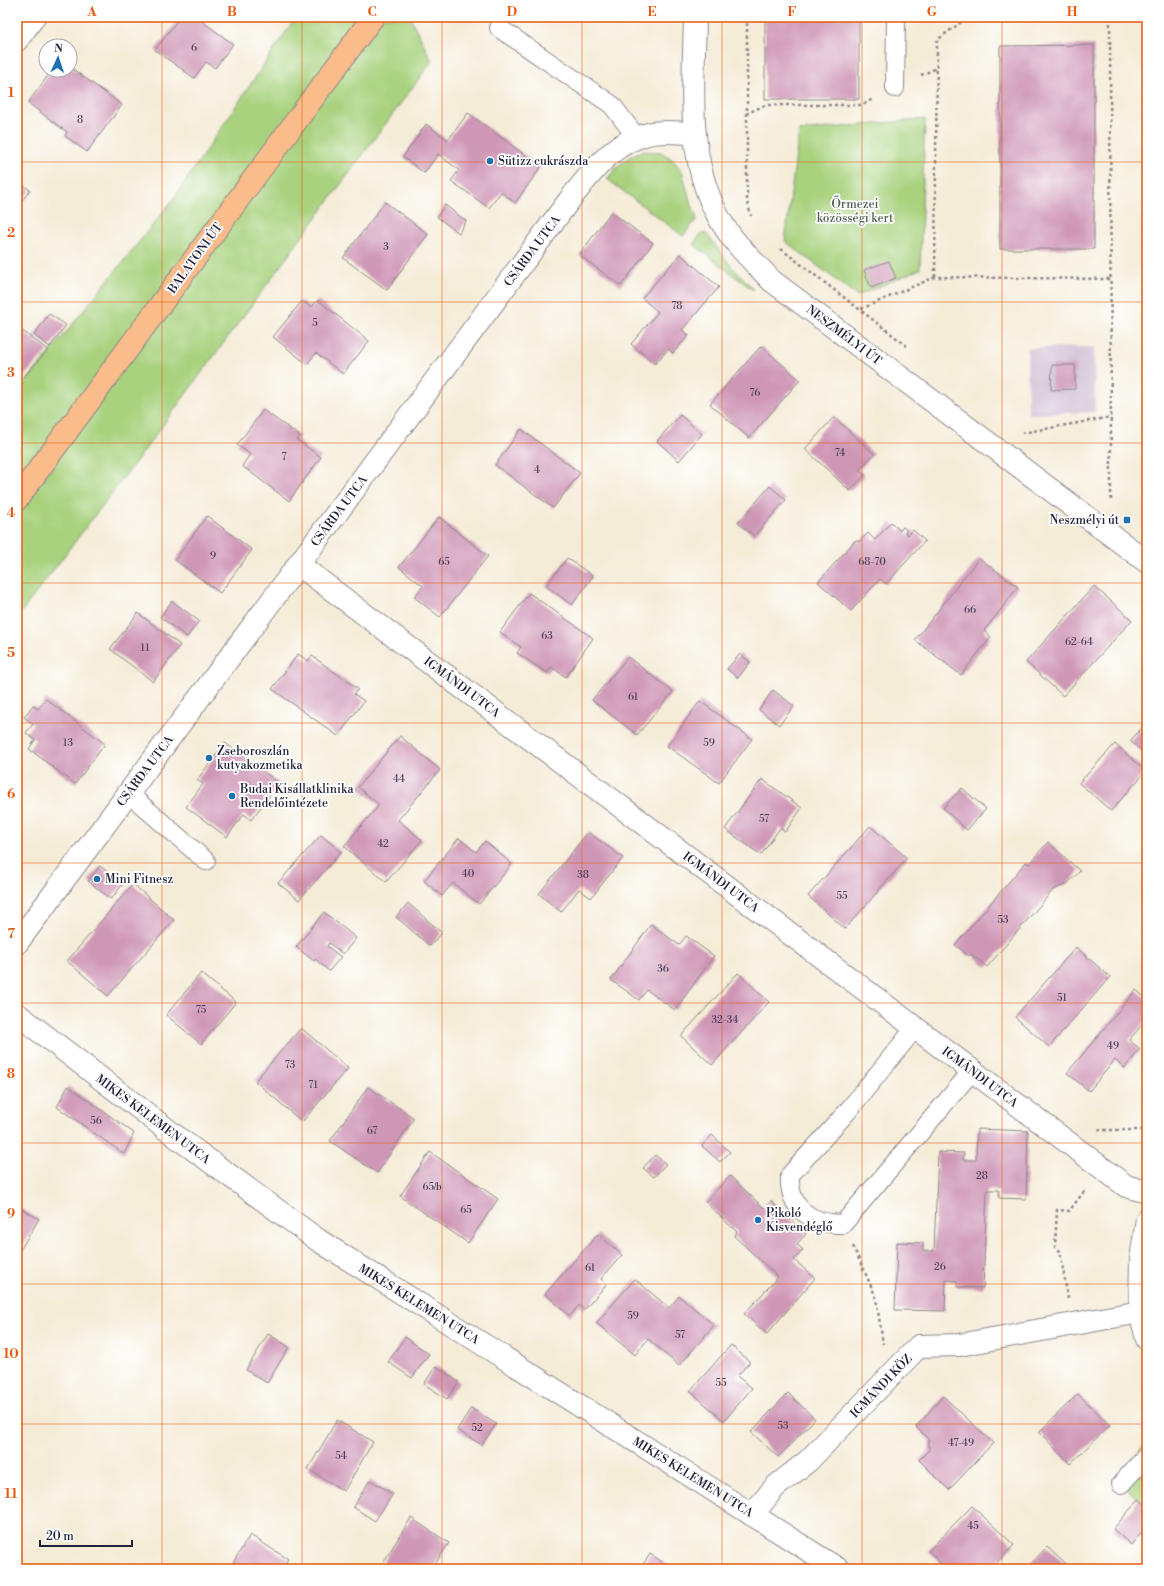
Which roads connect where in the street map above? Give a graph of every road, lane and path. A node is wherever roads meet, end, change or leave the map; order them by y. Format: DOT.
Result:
graph roads {
  1 [pos="34,17"];
  2 [pos="373,17"];
  3 [pos="695,17"];
  4 [pos="747,17"];
  5 [pos="896,17"];
  6 [pos="968,17"];
  7 [pos="1110,17"];
  8 [pos="499,28"];
  9 [pos="17,40"];
  10 [pos="937,68"];
  11 [pos="895,88"];
  12 [pos="746,114"];
  13 [pos="694,133"];
  14 [pos="637,138"];
  15 [pos="752,220"];
  16 [pos="778,245"];
  17 [pos="936,277"];
  18 [pos="1111,279"];
  19 [pos="861,309"];
  20 [pos="908,346"];
  21 [pos="1111,417"];
  22 [pos="1016,429"];
  23 [pos="1022,433"];
  24 [pos="1028,438"];
  25 [pos="1104,495"];
  26 [pos="17,499"];
  27 [pos="1111,500"];
  28 [pos="1117,504"];
  29 [pos="1147,562"];
  30 [pos="299,565"];
  31 [pos="128,793"];
  32 [pos="206,861"];
  33 [pos="17,943"];
  34 [pos="17,1014"];
  35 [pos="915,1028"];
  36 [pos="972,1071"];
  37 [pos="1102,1168"];
  38 [pos="1147,1192"];
  39 [pos="1147,1219"];
  40 [pos="843,1224"];
  41 [pos="1140,1312"];
  42 [pos="1072,1325"];
  43 [pos="1147,1339"];
  44 [pos="888,1378"];
  45 [pos="1147,1456"];
  46 [pos="1121,1484"];
  47 [pos="752,1515"];
  48 [pos="838,1569"];
  1 -- 9 [label="street"];
  2 -- 26 [label="main road, BALATONI ÚT"];
  3 -- 13 [label="street, NESZMÉLYI ÚT"];
  4 -- 12 [label="path"];
  5 -- 11 [label="lane"];
  6 -- 10 [label="path"];
  7 -- 18 [label="path"];
  8 -- 14 [label="lane"];
  10 -- 11 [label="path"];
  10 -- 17 [label="path"];
  11 -- 12 [label="path"];
  12 -- 15 [label="path"];
  13 -- 14 [label="street, CSÁRDA UTCA"];
  13 -- 29 [label="street, NESZMÉLYI ÚT"];
  14 -- 30 [label="street, CSÁRDA UTCA"];
  16 -- 19 [label="path"];
  17 -- 18 [label="path"];
  17 -- 19 [label="path"];
  18 -- 21 [label="path"];
  19 -- 20 [label="path"];
  21 -- 23 [label="path"];
  21 -- 27 [label="path"];
  22 -- 23 [label="path"];
  23 -- 24 [label="path"];
  25 -- 27 [label="path"];
  27 -- 28 [label="path"];
  30 -- 31 [label="street, CSÁRDA UTCA"];
  30 -- 35 [label="street, IGMÁNDI UTCA"];
  31 -- 32 [label="lane"];
  31 -- 33 [label="street, CSÁRDA UTCA"];
  34 -- 47 [label="street, MIKES KELEMEN UTCA"];
  35 -- 36 [label="street, IGMÁNDI UTCA"];
  35 -- 40 [label="lane"];
  36 -- 37 [label="street, IGMÁNDI UTCA"];
  36 -- 40 [label="lane"];
  37 -- 38 [label="street, IGMÁNDI UTCA"];
  37 -- 42 [label="path"];
  39 -- 41 [label="street"];
  40 -- 44 [label="path"];
  41 -- 42 [label="street, IGMÁNDI KÖZ"];
  41 -- 43 [label="street"];
  42 -- 44 [label="street, IGMÁNDI KÖZ"];
  44 -- 47 [label="street, IGMÁNDI KÖZ"];
  45 -- 46 [label="lane"];
  47 -- 48 [label="street, MIKES KELEMEN UTCA"];
}
